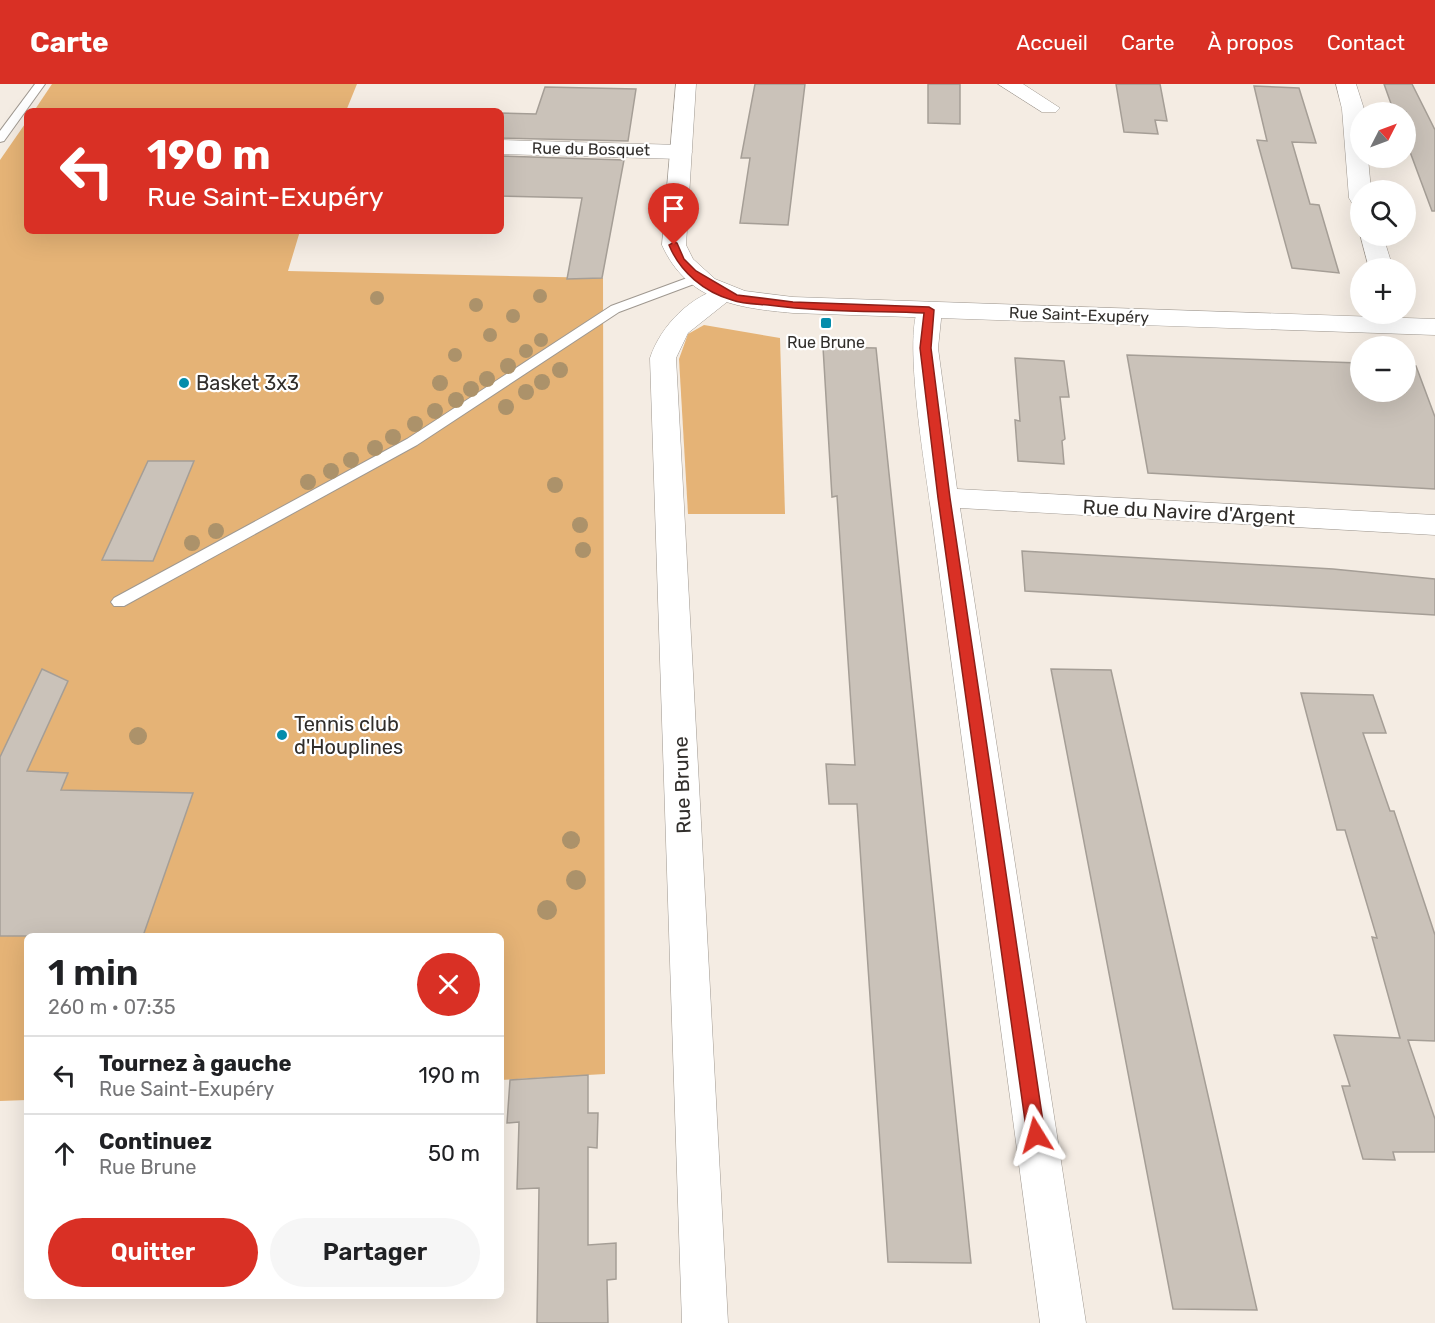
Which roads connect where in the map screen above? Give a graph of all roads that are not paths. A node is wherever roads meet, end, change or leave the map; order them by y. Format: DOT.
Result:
graph roads {
  1 [pos="40,84"];
  2 [pos="687,84"];
  3 [pos="1008,84"];
  4 [pos="1346,84"];
  5 [pos="1049,108"];
  6 [pos="0,140"];
  7 [pos="504,147"];
  8 [pos="681,152"];
  9 [pos="1359,180"];
  10 [pos="711,286"];
  11 [pos="929,310"];
  12 [pos="1350,319"];
  13 [pos="1416,323"];
  14 [pos="1435,327"];
  15 [pos="944,498"];
  16 [pos="1435,525"];
  17 [pos="119,602"];
  18 [pos="705,1323"];
  19 [pos="1063,1323"];
  1 -- 6 [label="lane"];
  2 -- 8 [label="street"];
  3 -- 5 [label="street"];
  4 -- 9 [label="street"];
  7 -- 8 [label="street, Rue du Bosquet"];
  8 -- 10 [label="street"];
  10 -- 11 [label="street, Rue Saint-Exupéry"];
  10 -- 17 [label="lane"];
  10 -- 18 [label="street, Rue Brune"];
  11 -- 12 [label="street, Rue Saint-Exupéry"];
  11 -- 15 [label="street"];
  13 -- 14 [label="street, Rue Saint-Exupéry"];
  15 -- 16 [label="street, Rue du Navire d'Argent"];
  15 -- 19 [label="street"];
}
